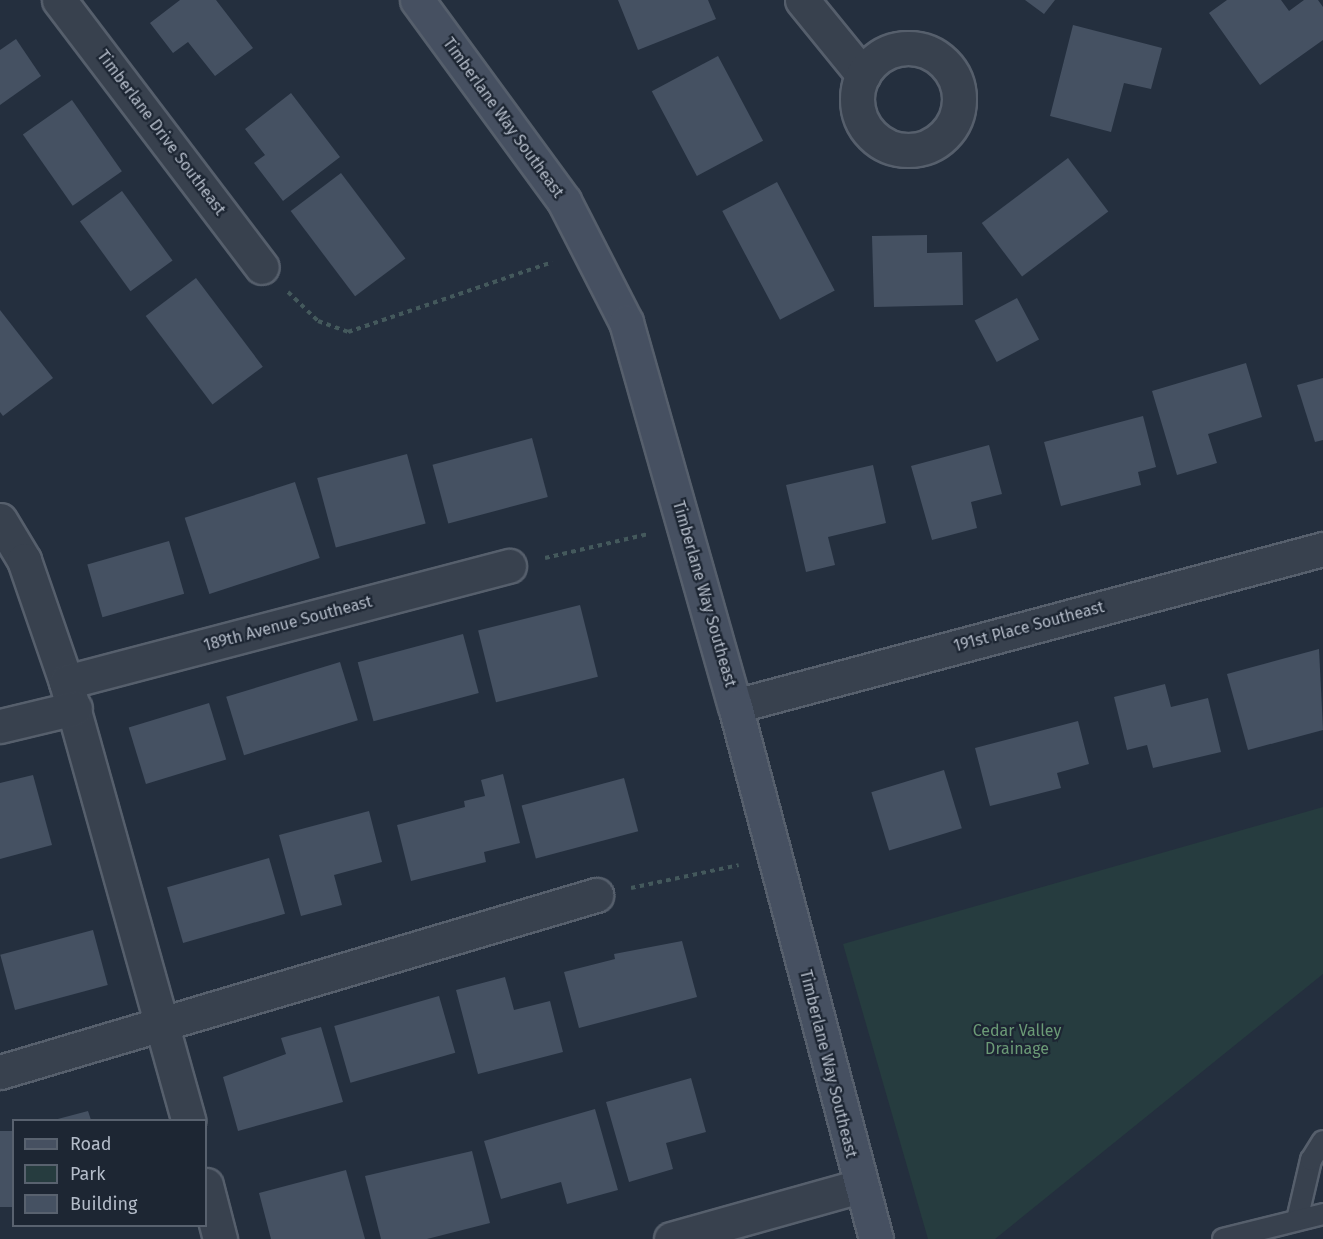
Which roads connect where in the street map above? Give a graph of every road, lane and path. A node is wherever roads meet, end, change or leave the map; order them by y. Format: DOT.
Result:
graph roads {
  1 [pos="59,0"];
  2 [pos="417,0"];
  3 [pos="802,0"];
  4 [pos="862,75"];
  5 [pos="590,249"];
  6 [pos="262,267"];
  7 [pos="0,520"];
  8 [pos="684,525"];
  9 [pos="1323,549"];
  10 [pos="509,566"];
  11 [pos="70,695"];
  12 [pos="735,706"];
  13 [pos="0,726"];
  14 [pos="774,858"];
  15 [pos="596,895"];
  16 [pos="161,1024"];
  17 [pos="0,1072"];
  18 [pos="188,1119"];
  19 [pos="1323,1141"];
  20 [pos="859,1186"];
  21 [pos="207,1189"];
  22 [pos="1323,1214"];
  23 [pos="1297,1220"];
  24 [pos="1262,1234"];
  25 [pos="220,1239"];
  26 [pos="671,1239"];
  27 [pos="876,1239"];
  28 [pos="1223,1239"];
  1 -- 6 [label="street, Timberlane Drive Southeast"];
  2 -- 5 [label="street, Timberlane Way Southeast"];
  3 -- 4 [label="street"];
  5 -- 6 [label="path"];
  5 -- 8 [label="street, Timberlane Way Southeast"];
  7 -- 11 [label="street"];
  8 -- 10 [label="path"];
  8 -- 12 [label="street, Timberlane Way Southeast"];
  9 -- 12 [label="street, 191st Place Southeast"];
  10 -- 11 [label="street, 189th Avenue Southeast"];
  11 -- 13 [label="street, 189th Avenue Southeast"];
  11 -- 16 [label="street"];
  12 -- 14 [label="street, Timberlane Way Southeast"];
  14 -- 15 [label="path"];
  14 -- 20 [label="street, Timberlane Way Southeast"];
  15 -- 16 [label="street"];
  16 -- 17 [label="street"];
  16 -- 18 [label="street"];
  19 -- 23 [label="lane"];
  20 -- 26 [label="street"];
  20 -- 27 [label="street, Timberlane Way Southeast"];
  21 -- 25 [label="street"];
  22 -- 23 [label="lane"];
  23 -- 24 [label="lane"];
  24 -- 28 [label="lane"];
}
